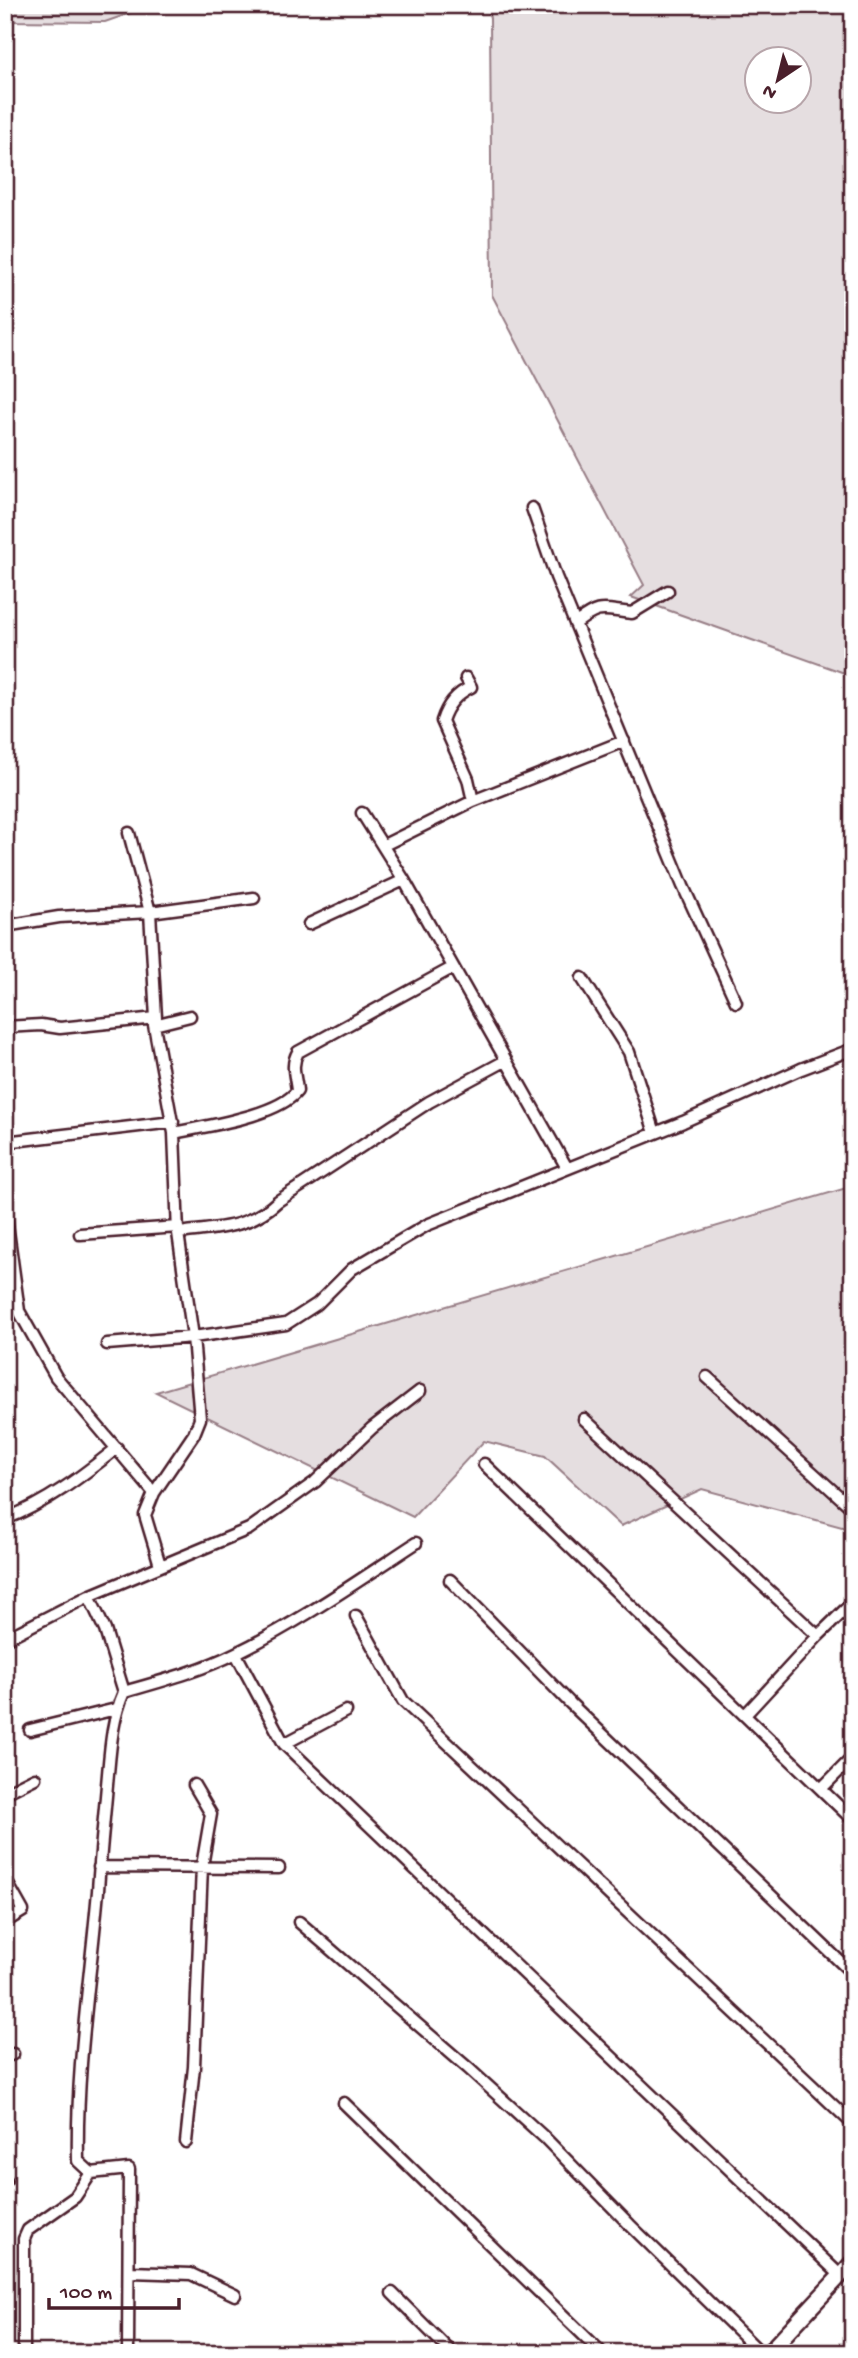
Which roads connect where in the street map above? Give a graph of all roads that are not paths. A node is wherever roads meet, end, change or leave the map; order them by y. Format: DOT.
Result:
graph roads {
  1 [pos="532,508"];
  2 [pos="668,591"];
  3 [pos="575,624"];
  4 [pos="466,678"];
  5 [pos="624,741"];
  6 [pos="473,801"];
  7 [pos="362,813"];
  8 [pos="129,833"];
  9 [pos="384,845"];
  10 [pos="404,880"];
  11 [pos="254,898"];
  12 [pos="150,912"];
  13 [pos="309,924"];
  14 [pos="5,926"];
  15 [pos="452,968"];
  16 [pos="582,978"];
  17 [pos="736,1002"];
  18 [pos="190,1016"];
  19 [pos="155,1022"];
  20 [pos="5,1027"];
  21 [pos="853,1049"];
  22 [pos="505,1061"];
  23 [pos="174,1128"];
  24 [pos="654,1133"];
  25 [pos="5,1142"];
  26 [pos="567,1168"];
  27 [pos="5,1209"];
  28 [pos="178,1230"];
  29 [pos="80,1234"];
  30 [pos="7,1253"];
  31 [pos="193,1337"];
  32 [pos="107,1344"];
  33 [pos="707,1377"];
  34 [pos="420,1391"];
  35 [pos="584,1419"];
  36 [pos="117,1448"];
  37 [pos="484,1464"];
  38 [pos="154,1493"];
  39 [pos="853,1509"];
  40 [pos="5,1519"];
  41 [pos="416,1543"];
  42 [pos="160,1565"];
  43 [pos="450,1580"];
  44 [pos="89,1596"];
  45 [pos="853,1602"];
  46 [pos="356,1616"];
  47 [pos="818,1636"];
  48 [pos="5,1639"];
  49 [pos="236,1654"];
  50 [pos="124,1692"];
  51 [pos="116,1709"];
  52 [pos="346,1710"];
  53 [pos="745,1715"];
  54 [pos="30,1730"];
  55 [pos="284,1744"];
  56 [pos="853,1757"];
  57 [pos="35,1778"];
  58 [pos="194,1785"];
  59 [pos="821,1788"];
  60 [pos="5,1793"];
  61 [pos="853,1820"];
  62 [pos="202,1866"];
  63 [pos="99,1867"];
  64 [pos="279,1868"];
  65 [pos="5,1879"];
  66 [pos="5,1922"];
  67 [pos="299,1922"];
  68 [pos="853,1974"];
  69 [pos="344,2103"];
  70 [pos="853,2124"];
  71 [pos="186,2142"];
  72 [pos="130,2158"];
  73 [pos="129,2169"];
  74 [pos="90,2174"];
  75 [pos="853,2262"];
  76 [pos="130,2272"];
  77 [pos="839,2274"];
  78 [pos="392,2293"];
  79 [pos="235,2295"];
  80 [pos="24,2353"];
  81 [pos="128,2353"];
  82 [pos="452,2353"];
  83 [pos="602,2353"];
  84 [pos="761,2353"];
  85 [pos="768,2353"];
  1 -- 3 [label="street"];
  2 -- 3 [label="street"];
  3 -- 5 [label="street"];
  4 -- 6 [label="street"];
  5 -- 6 [label="street"];
  5 -- 17 [label="street"];
  6 -- 9 [label="street"];
  7 -- 9 [label="street"];
  8 -- 12 [label="street"];
  9 -- 10 [label="street"];
  10 -- 13 [label="street"];
  10 -- 15 [label="street"];
  11 -- 12 [label="street"];
  12 -- 14 [label="street"];
  12 -- 19 [label="street"];
  15 -- 22 [label="street"];
  15 -- 23 [label="street"];
  16 -- 24 [label="street"];
  18 -- 19 [label="street"];
  19 -- 20 [label="street"];
  19 -- 23 [label="street"];
  21 -- 24 [label="street"];
  22 -- 26 [label="street"];
  22 -- 28 [label="street"];
  23 -- 25 [label="street"];
  23 -- 28 [label="street"];
  24 -- 26 [label="street"];
  26 -- 31 [label="street"];
  27 -- 30 [label="street"];
  28 -- 29 [label="street"];
  28 -- 31 [label="street"];
  30 -- 36 [label="street"];
  31 -- 32 [label="street"];
  31 -- 38 [label="street"];
  33 -- 39 [label="street"];
  34 -- 42 [label="street"];
  35 -- 47 [label="street"];
  36 -- 38 [label="street"];
  36 -- 40 [label="street"];
  37 -- 53 [label="street"];
  38 -- 42 [label="street"];
  41 -- 49 [label="street"];
  42 -- 44 [label="street"];
  43 -- 68 [label="street"];
  44 -- 48 [label="street"];
  44 -- 50 [label="street"];
  45 -- 47 [label="street"];
  46 -- 70 [label="street"];
  47 -- 53 [label="street"];
  49 -- 50 [label="street"];
  49 -- 55 [label="street"];
  50 -- 51 [label="street"];
  51 -- 54 [label="street"];
  51 -- 63 [label="street"];
  52 -- 55 [label="street"];
  53 -- 59 [label="street"];
  55 -- 77 [label="street"];
  56 -- 59 [label="street"];
  57 -- 60 [label="street"];
  58 -- 62 [label="street"];
  59 -- 61 [label="street"];
  62 -- 63 [label="street"];
  62 -- 64 [label="street"];
  62 -- 71 [label="street"];
  63 -- 74 [label="street"];
  65 -- 66 [label="street"];
  67 -- 84 [label="street"];
  69 -- 83 [label="street"];
  72 -- 73 [label="street"];
  73 -- 74 [label="street"];
  73 -- 76 [label="street"];
  74 -- 80 [label="street"];
  75 -- 77 [label="street"];
  76 -- 79 [label="street"];
  76 -- 81 [label="street"];
  77 -- 85 [label="street"];
  78 -- 82 [label="street"];
}
